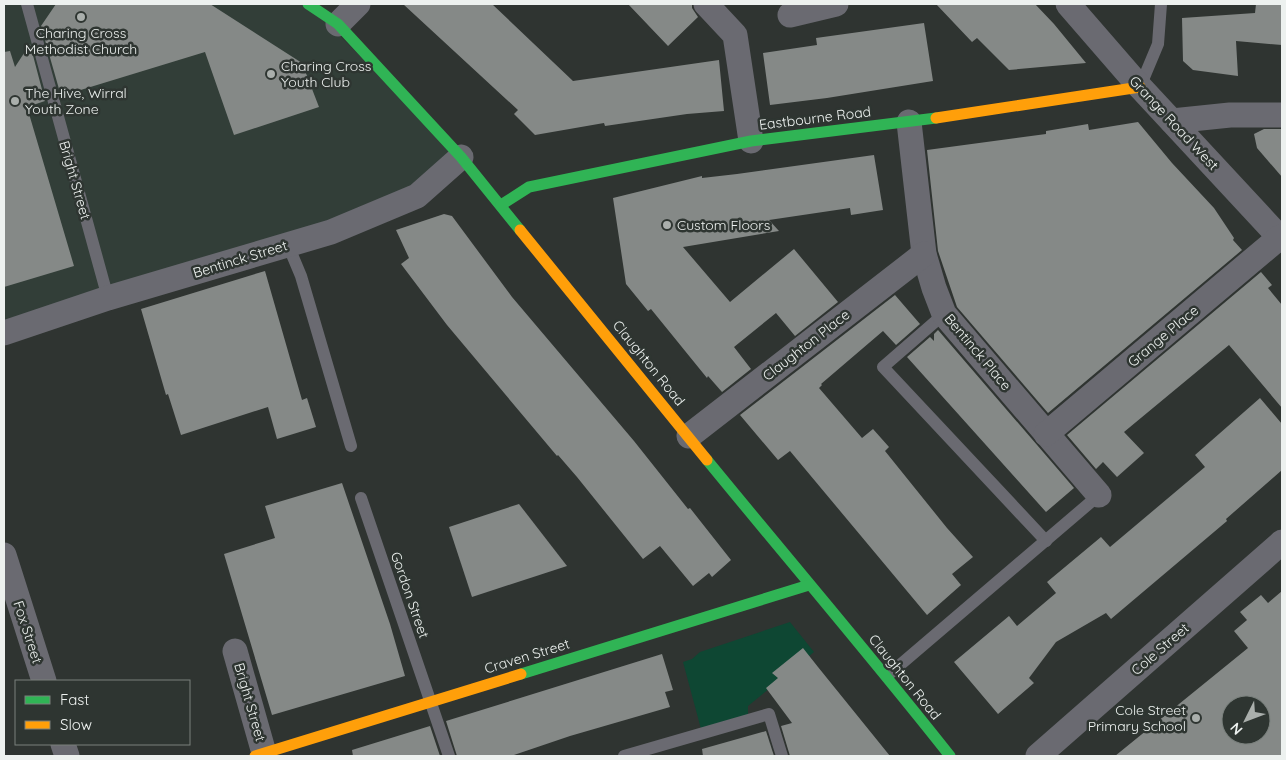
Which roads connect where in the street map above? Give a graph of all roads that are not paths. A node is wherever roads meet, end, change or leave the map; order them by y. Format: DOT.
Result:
graph roads {
  1 [pos="27,4"];
  2 [pos="308,4"];
  3 [pos="358,4"];
  4 [pos="706,4"];
  5 [pos="835,4"];
  6 [pos="1068,4"];
  7 [pos="1161,4"];
  8 [pos="790,15"];
  9 [pos="338,24"];
  10 [pos="1140,86"];
  11 [pos="1282,115"];
  12 [pos="1172,121"];
  13 [pos="909,122"];
  14 [pos="750,141"];
  15 [pos="461,158"];
  16 [pos="500,205"];
  17 [pos="1281,239"];
  18 [pos="288,245"];
  19 [pos="924,254"];
  20 [pos="108,298"];
  21 [pos="944,314"];
  22 [pos="4,333"];
  23 [pos="1046,434"];
  24 [pos="689,436"];
  25 [pos="351,446"];
  26 [pos="1100,495"];
  27 [pos="361,498"];
  28 [pos="1046,541"];
  29 [pos="1282,542"];
  30 [pos="4,555"];
  31 [pos="809,585"];
  32 [pos="235,651"];
  33 [pos="887,676"];
  34 [pos="44,680"];
  35 [pos="430,701"];
  36 [pos="260,755"];
  37 [pos="449,756"];
  38 [pos="624,756"];
  39 [pos="782,756"];
  40 [pos="950,756"];
  41 [pos="1038,756"];
  1 -- 20 [label="lane, Bright Street"];
  2 -- 9 [label="street, Claughton Road"];
  3 -- 9 [label="street"];
  4 -- 14 [label="street"];
  5 -- 8 [label="street"];
  6 -- 10 [label="street, Grange Road West"];
  7 -- 10 [label="lane"];
  9 -- 15 [label="street, Claughton Road"];
  10 -- 12 [label="street, Grange Road West"];
  10 -- 13 [label="street, Eastbourne Road"];
  11 -- 12 [label="street"];
  12 -- 17 [label="street, Grange Road West"];
  13 -- 14 [label="street, Eastbourne Road"];
  13 -- 19 [label="street, Bentinck Place"];
  14 -- 16 [label="street, Eastbourne Road"];
  15 -- 16 [label="street, Claughton Road"];
  15 -- 18 [label="street, Bentinck Street"];
  16 -- 24 [label="street, Claughton Road"];
  17 -- 23 [label="street, Grange Place"];
  18 -- 20 [label="street, Bentinck Street"];
  18 -- 25 [label="lane"];
  19 -- 21 [label="street, Bentinck Place"];
  19 -- 24 [label="street, Claughton Place"];
  20 -- 22 [label="street, Bentinck Street"];
  21 -- 23 [label="street, Bentinck Place"];
  21 -- 28 [label="lane"];
  23 -- 26 [label="street, Bentinck Place"];
  24 -- 31 [label="street, Claughton Road"];
  26 -- 28 [label="lane"];
  27 -- 35 [label="lane, Gordon Street"];
  28 -- 33 [label="lane"];
  29 -- 41 [label="street, Cole Street"];
  30 -- 34 [label="street, Fox Street"];
  31 -- 33 [label="street, Claughton Road"];
  31 -- 35 [label="street, Craven Street"];
  32 -- 36 [label="street, Bright Street"];
  33 -- 40 [label="street, Claughton Road"];
  35 -- 36 [label="street, Craven Street"];
  35 -- 37 [label="lane, Gordon Street"];
  38 -- 39 [label="lane"];
}
